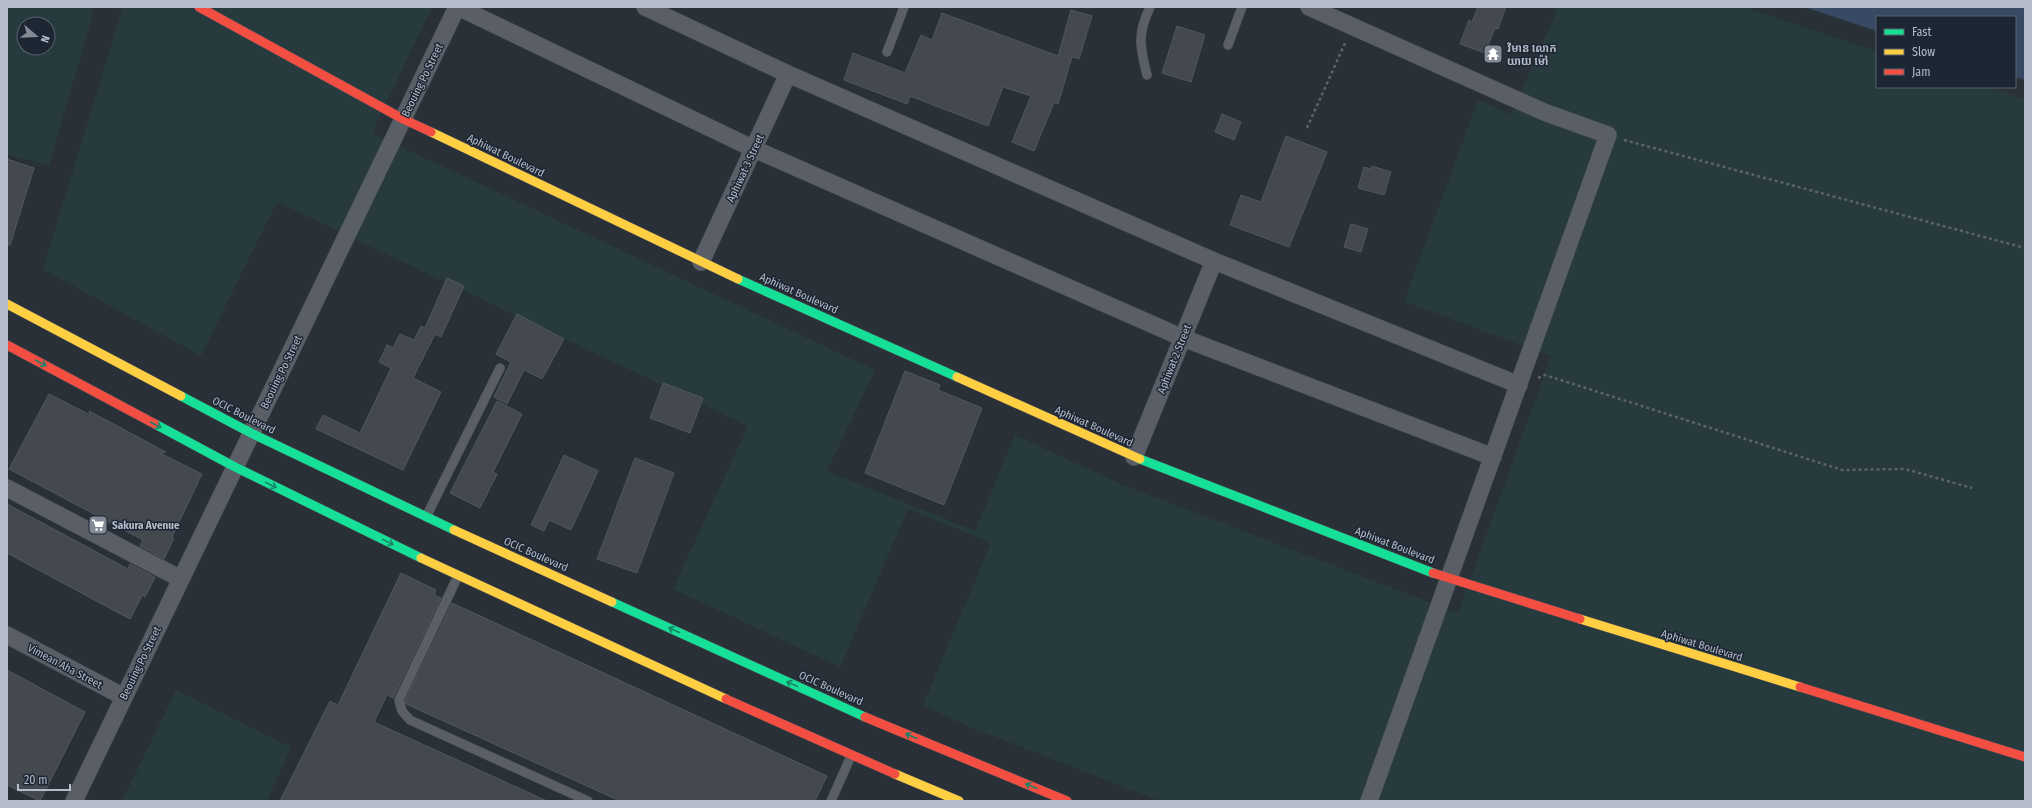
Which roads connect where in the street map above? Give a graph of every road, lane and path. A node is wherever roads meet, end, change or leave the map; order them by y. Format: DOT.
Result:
graph roads {
  1 [pos="199,7"];
  2 [pos="457,7"];
  3 [pos="646,7"];
  4 [pos="904,7"];
  5 [pos="1150,7"];
  6 [pos="1242,7"];
  7 [pos="1309,7"];
  8 [pos="1353,26"];
  9 [pos="1228,45"];
  10 [pos="887,52"];
  11 [pos="788,74"];
  12 [pos="1146,76"];
  13 [pos="403,119"];
  14 [pos="1307,128"];
  15 [pos="1608,135"];
  16 [pos="754,149"];
  17 [pos="2025,248"];
  18 [pos="1214,261"];
  19 [pos="701,262"];
  20 [pos="7,304"];
  21 [pos="1183,338"];
  22 [pos="7,345"];
  23 [pos="500,368"];
  24 [pos="1519,385"];
  25 [pos="251,433"];
  26 [pos="1134,457"];
  27 [pos="1493,457"];
  28 [pos="235,467"];
  29 [pos="7,488"];
  30 [pos="1972,488"];
  31 [pos="426,517"];
  32 [pos="458,576"];
  33 [pos="181,579"];
  34 [pos="1449,579"];
  35 [pos="7,635"];
  36 [pos="124,698"];
  37 [pos="851,756"];
  38 [pos="2025,757"];
  39 [pos="74,801"];
  40 [pos="588,801"];
  41 [pos="831,801"];
  42 [pos="960,801"];
  43 [pos="1067,801"];
  44 [pos="1370,801"];
  1 -- 13 [label="street, Aphiwat Boulevard"];
  2 -- 13 [label="street, Beouing Po Street"];
  2 -- 16 [label="street"];
  3 -- 11 [label="street"];
  4 -- 10 [label="lane"];
  5 -- 12 [label="lane"];
  6 -- 9 [label="lane"];
  7 -- 8 [label="street"];
  8 -- 14 [label="path"];
  8 -- 15 [label="street"];
  11 -- 16 [label="street, Aphiwat 3 Street"];
  11 -- 18 [label="street"];
  13 -- 19 [label="street, Aphiwat Boulevard"];
  13 -- 25 [label="street, Beouing Po Street"];
  15 -- 17 [label="path"];
  15 -- 24 [label="street"];
  16 -- 19 [label="street, Aphiwat 3 Street"];
  16 -- 21 [label="street"];
  18 -- 21 [label="street, Aphiwat 2 Street"];
  18 -- 24 [label="street"];
  19 -- 26 [label="street, Aphiwat Boulevard"];
  20 -- 25 [label="street, OCIC Boulevard"];
  21 -- 26 [label="street, Aphiwat 2 Street"];
  21 -- 27 [label="street"];
  22 -- 28 [label="street, one-way"];
  23 -- 31 [label="lane"];
  24 -- 27 [label="street"];
  24 -- 30 [label="path"];
  25 -- 28 [label="street, Beouing Po Street"];
  25 -- 31 [label="street, OCIC Boulevard"];
  26 -- 34 [label="street, Aphiwat Boulevard"];
  27 -- 34 [label="street"];
  28 -- 32 [label="street, one-way"];
  28 -- 33 [label="street, Beouing Po Street"];
  29 -- 33 [label="street"];
  43 -- 31 [label="street, OCIC Boulevard, one-way"];
  32 -- 37 [label="street"];
  32 -- 40 [label="lane"];
  33 -- 36 [label="street, Beouing Po Street"];
  34 -- 38 [label="street, Aphiwat Boulevard"];
  34 -- 44 [label="street"];
  35 -- 36 [label="street, Vimean Aha Street"];
  36 -- 39 [label="street, Beouing Po Street"];
  37 -- 41 [label="lane"];
  37 -- 42 [label="street"];
}
